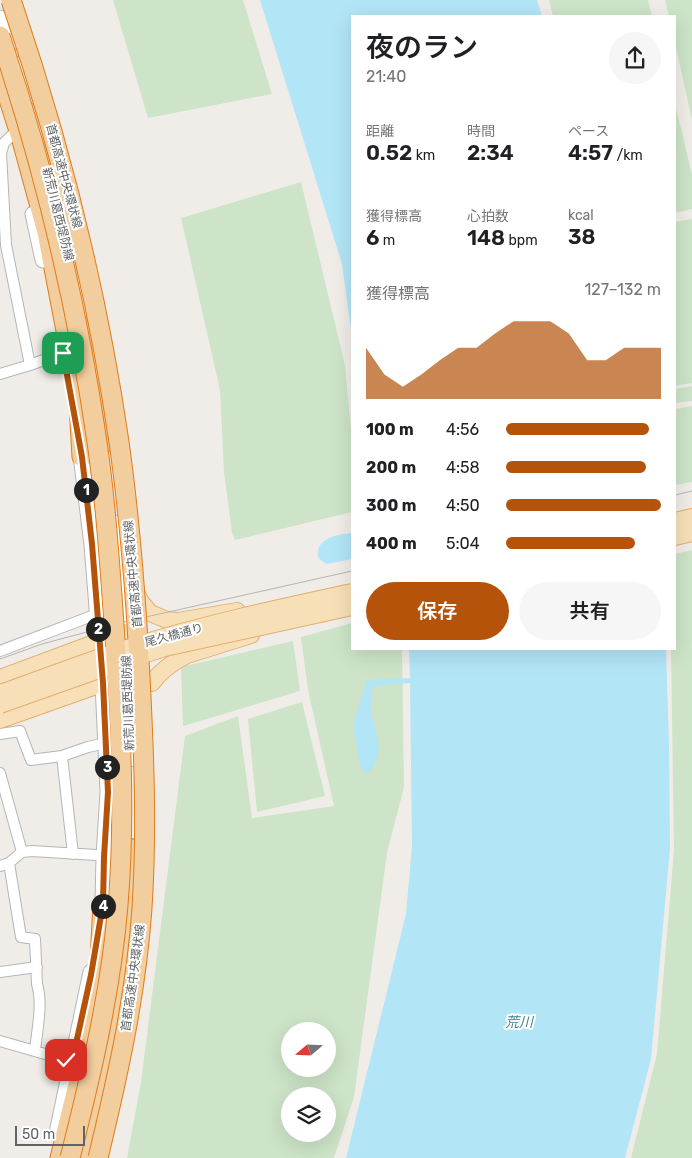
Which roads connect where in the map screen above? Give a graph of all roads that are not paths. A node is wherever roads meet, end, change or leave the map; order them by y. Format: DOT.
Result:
graph roads {
  1 [pos="10,0"];
  2 [pos="0,1"];
  3 [pos="0,18"];
  4 [pos="0,36"];
  5 [pos="15,64"];
  6 [pos="0,68"];
  7 [pos="0,75"];
  8 [pos="0,97"];
  9 [pos="12,135"];
  10 [pos="90,332"];
  11 [pos="63,353"];
  12 [pos="30,365"];
  13 [pos="0,374"];
  14 [pos="106,392"];
  15 [pos="106,442"];
  16 [pos="82,457"];
  17 [pos="692,517"];
  18 [pos="676,521"];
  19 [pos="692,533"];
  20 [pos="676,537"];
  21 [pos="132,585"];
  22 [pos="351,592"];
  23 [pos="351,607"];
  24 [pos="97,614"];
  25 [pos="285,614"];
  26 [pos="124,632"];
  27 [pos="99,641"];
  28 [pos="0,651"];
  29 [pos="127,675"];
  30 [pos="0,678"];
  31 [pos="103,683"];
  32 [pos="152,683"];
  33 [pos="0,693"];
  34 [pos="0,705"];
  35 [pos="0,720"];
  36 [pos="0,734"];
  37 [pos="106,743"];
  38 [pos="62,756"];
  39 [pos="0,773"];
  40 [pos="129,848"];
  41 [pos="22,852"];
  42 [pos="73,854"];
  43 [pos="104,857"];
  44 [pos="4,865"];
  45 [pos="139,866"];
  46 [pos="131,901"];
  47 [pos="103,904"];
  48 [pos="37,967"];
  49 [pos="0,972"];
  50 [pos="0,1040"];
  51 [pos="35,1051"];
  52 [pos="72,1062"];
  53 [pos="52,1158"];
  54 [pos="60,1158"];
  55 [pos="70,1158"];
  56 [pos="79,1158"];
  57 [pos="88,1158"];
  58 [pos="98,1158"];
  1 -- 58 [label="highway, 首都高速中央環状線, bridge"];
  2 -- 10 [label="highway"];
  3 -- 5 [label="main road, 新荒川葛西堤防線"];
  4 -- 55 [label="highway, 首都高速中央環状線, bridge"];
  5 -- 6 [label="street"];
  5 -- 14 [label="main road"];
  5 -- 15 [label="main road, 新荒川葛西堤防線"];
  7 -- 16 [label="highway"];
  8 -- 9 [label="main road, 新荒川葛西堤防線"];
  9 -- 11 [label="main road, 新荒川葛西堤防線"];
  9 -- 12 [label="street"];
  10 -- 14 [label="highway"];
  10 -- 15 [label="highway"];
  11 -- 12 [label="street"];
  11 -- 16 [label="main road, 新荒川葛西堤防線"];
  12 -- 13 [label="street"];
  14 -- 21 [label="main road"];
  15 -- 26 [label="main road, 新荒川葛西堤防線"];
  16 -- 24 [label="main road, 新荒川葛西堤防線"];
  17 -- 18 [label="main road"];
  19 -- 20 [label="main road"];
  21 -- 25 [label="main road, bridge"];
  22 -- 25 [label="main road, 尾久橋通り, bridge"];
  23 -- 25 [label="main road, 尾久橋通り, bridge"];
  24 -- 27 [label="main road, 新荒川葛西堤防線"];
  24 -- 28 [label="street"];
  25 -- 32 [label="main road, bridge"];
  25 -- 33 [label="main road, 尾久橋通り, bridge"];
  25 -- 34 [label="main road, 尾久橋通り, bridge"];
  26 -- 27 [label="main road"];
  26 -- 29 [label="main road, 新荒川葛西堤防線"];
  27 -- 30 [label="main road"];
  27 -- 31 [label="main road, 新荒川葛西堤防線"];
  29 -- 31 [label="main road"];
  29 -- 40 [label="main road, 新荒川葛西堤防線"];
  31 -- 35 [label="main road"];
  31 -- 37 [label="main road, 新荒川葛西堤防線"];
  32 -- 45 [label="main road"];
  36 -- 38 [label="street"];
  37 -- 38 [label="street"];
  37 -- 43 [label="main road, 新荒川葛西堤防線"];
  38 -- 42 [label="street"];
  39 -- 41 [label="street"];
  40 -- 46 [label="highway"];
  40 -- 56 [label="main road, 新荒川葛西堤防線"];
  41 -- 42 [label="street"];
  41 -- 44 [label="street"];
  42 -- 43 [label="street"];
  43 -- 47 [label="main road, 新荒川葛西堤防線"];
  44 -- 48 [label="street"];
  45 -- 46 [label="highway"];
  45 -- 57 [label="main road"];
  46 -- 57 [label="highway"];
  47 -- 52 [label="main road, 新荒川葛西堤防線"];
  47 -- 54 [label="highway"];
  48 -- 49 [label="street"];
  48 -- 51 [label="street"];
  50 -- 51 [label="street"];
  51 -- 52 [label="street"];
  52 -- 53 [label="main road, 新荒川葛西堤防線"];
}
